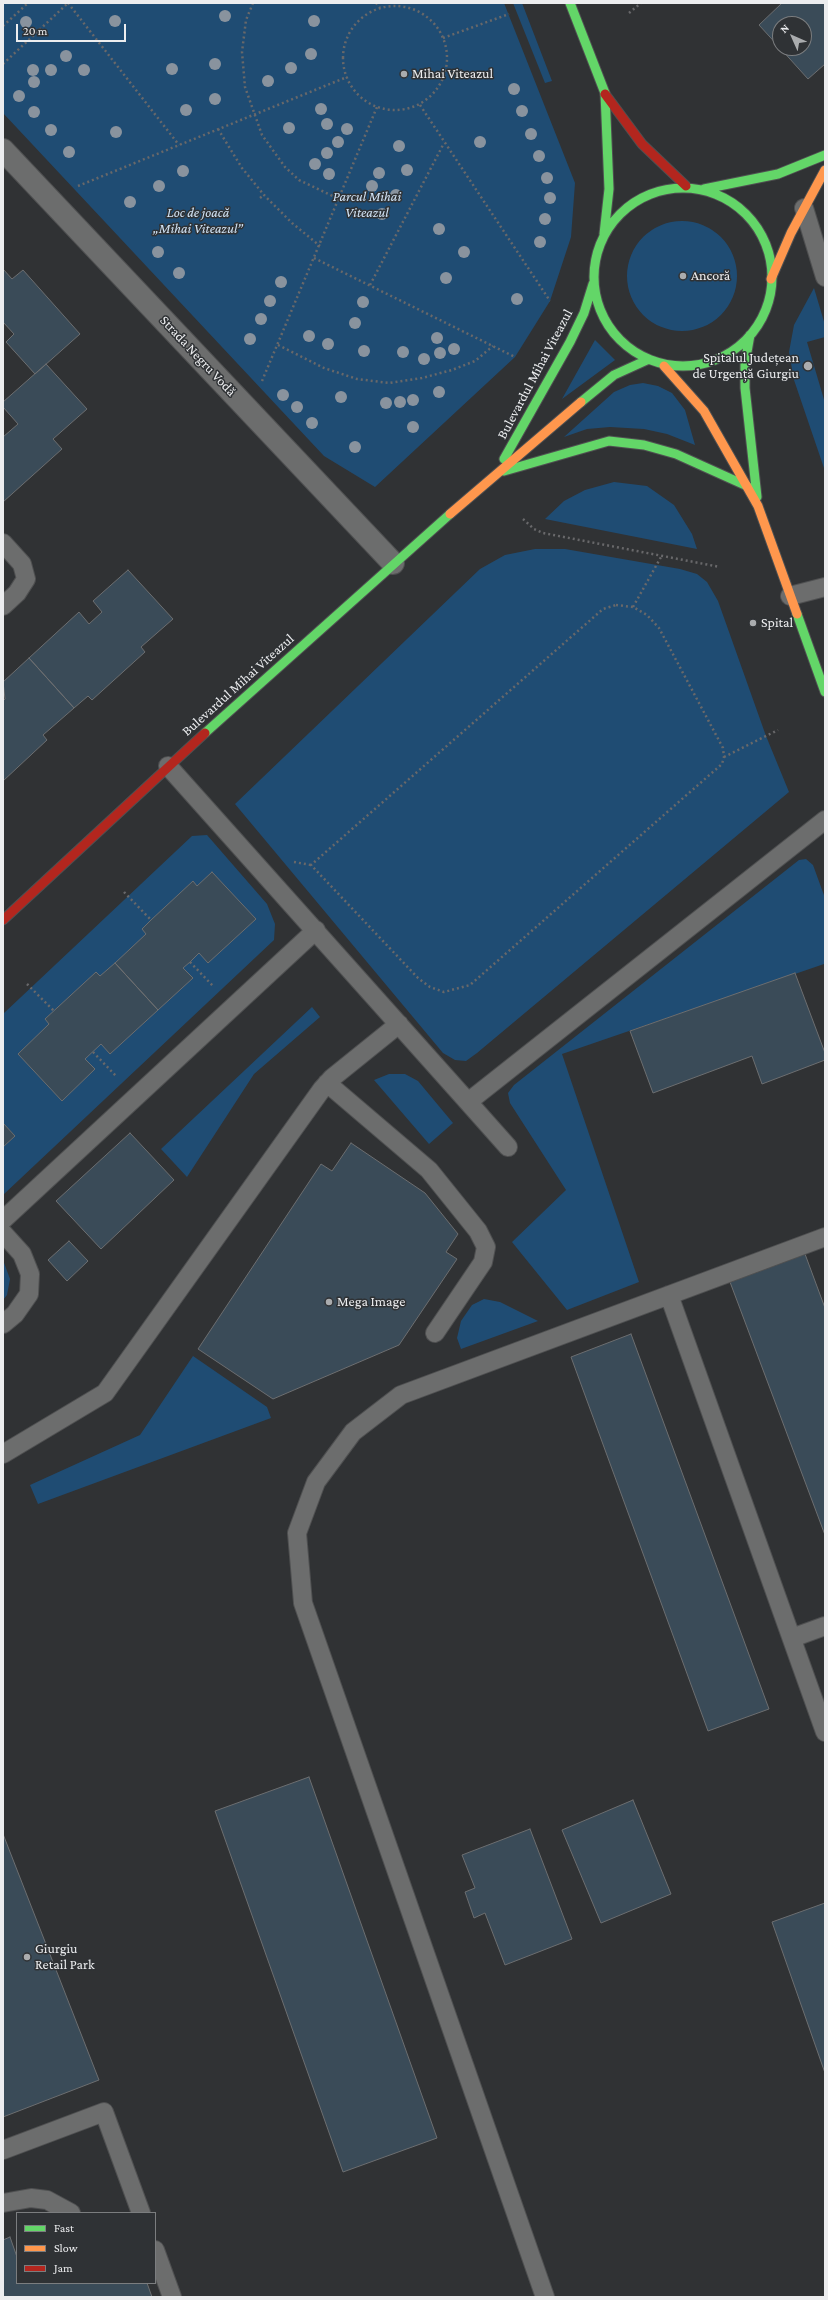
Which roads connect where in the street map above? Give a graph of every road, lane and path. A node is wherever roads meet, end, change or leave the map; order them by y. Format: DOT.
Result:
graph roads {
  1 [pos="28,3"];
  2 [pos="68,3"];
  3 [pos="253,3"];
  4 [pos="378,3"];
  5 [pos="570,3"];
  6 [pos="640,3"];
  7 [pos="380,8"];
  8 [pos="629,13"];
  9 [pos="509,14"];
  10 [pos="3,26"];
  11 [pos="443,38"];
  12 [pos="3,64"];
  13 [pos="347,77"];
  14 [pos="605,93"];
  15 [pos="420,105"];
  16 [pos="377,107"];
  17 [pos="253,115"];
  18 [pos="218,129"];
  19 [pos="444,143"];
  20 [pos="179,144"];
  21 [pos="3,150"];
  22 [pos="825,155"];
  23 [pos="825,170"];
  24 [pos="686,186"];
  25 [pos="74,187"];
  26 [pos="704,189"];
  27 [pos="264,195"];
  28 [pos="260,198"];
  29 [pos="339,199"];
  30 [pos="804,208"];
  31 [pos="604,235"];
  32 [pos="320,246"];
  33 [pos="314,258"];
  34 [pos="825,277"];
  35 [pos="771,279"];
  36 [pos="593,284"];
  37 [pos="370,285"];
  38 [pos="550,301"];
  39 [pos="750,335"];
  40 [pos="278,345"];
  41 [pos="493,346"];
  42 [pos="515,357"];
  43 [pos="647,360"];
  44 [pos="664,366"];
  45 [pos="260,387"];
  46 [pos="495,474"];
  47 [pos="747,486"];
  48 [pos="758,506"];
  49 [pos="523,519"];
  50 [pos="3,543"];
  51 [pos="661,556"];
  52 [pos="393,563"];
  53 [pos="720,567"];
  54 [pos="825,587"];
  55 [pos="790,596"];
  56 [pos="3,606"];
  57 [pos="633,608"];
  58 [pos="825,692"];
  59 [pos="778,730"];
  60 [pos="724,757"];
  61 [pos="168,766"];
  62 [pos="825,820"];
  63 [pos="124,892"];
  64 [pos="3,920"];
  65 [pos="151,920"];
  66 [pos="316,930"];
  67 [pos="190,962"];
  68 [pos="27,984"];
  69 [pos="232,1008"];
  70 [pos="54,1011"];
  71 [pos="399,1024"];
  72 [pos="327,1083"];
  73 [pos="468,1102"];
  74 [pos="508,1148"];
  75 [pos="3,1220"];
  76 [pos="3,1233"];
  77 [pos="825,1237"];
  78 [pos="669,1295"];
  79 [pos="3,1324"];
  80 [pos="436,1334"];
  81 [pos="3,1454"];
  82 [pos="825,1626"];
  83 [pos="792,1638"];
  84 [pos="825,1732"];
  85 [pos="3,2150"];
  86 [pos="3,2203"];
  87 [pos="69,2212"];
  88 [pos="141,2212"];
  89 [pos="156,2253"];
  90 [pos="172,2297"];
  91 [pos="545,2297"];
  1 -- 10 [label="path"];
  2 -- 12 [label="path"];
  2 -- 20 [label="path"];
  3 -- 17 [label="path"];
  4 -- 7 [label="path"];
  5 -- 14 [label="main road"];
  6 -- 8 [label="path"];
  7 -- 11 [label="path"];
  7 -- 13 [label="path"];
  9 -- 11 [label="path"];
  11 -- 15 [label="path"];
  13 -- 16 [label="path"];
  13 -- 17 [label="path"];
  14 -- 24 [label="main road"];
  14 -- 31 [label="main road"];
  15 -- 16 [label="path"];
  15 -- 19 [label="path"];
  16 -- 29 [label="path"];
  17 -- 18 [label="path"];
  17 -- 29 [label="path"];
  18 -- 20 [label="path"];
  18 -- 27 [label="path"];
  19 -- 37 [label="path"];
  19 -- 38 [label="path"];
  20 -- 25 [label="path"];
  21 -- 52 [label="street, Strada Negru Vodă"];
  22 -- 26 [label="main road"];
  23 -- 30 [label="main road"];
  24 -- 26 [label="main road"];
  24 -- 31 [label="main road"];
  26 -- 35 [label="main road"];
  27 -- 28 [label="path"];
  27 -- 32 [label="path"];
  29 -- 32 [label="path"];
  30 -- 34 [label="lane"];
  30 -- 35 [label="main road"];
  31 -- 36 [label="main road"];
  32 -- 33 [label="path"];
  33 -- 37 [label="path"];
  33 -- 40 [label="path"];
  35 -- 39 [label="main road"];
  36 -- 43 [label="main road"];
  36 -- 46 [label="main road, Bulevardul Mihai Viteazul"];
  37 -- 41 [label="path"];
  39 -- 44 [label="main road"];
  39 -- 48 [label="main road"];
  40 -- 41 [label="path"];
  40 -- 45 [label="path"];
  41 -- 42 [label="path"];
  43 -- 44 [label="main road"];
  43 -- 46 [label="main road, Bulevardul Mihai Viteazul"];
  44 -- 47 [label="main road"];
  46 -- 47 [label="main road"];
  46 -- 52 [label="main road, Bulevardul Mihai Viteazul"];
  47 -- 48 [label="main road"];
  48 -- 55 [label="main road"];
  49 -- 51 [label="path"];
  50 -- 56 [label="lane"];
  51 -- 53 [label="path"];
  51 -- 57 [label="path"];
  52 -- 61 [label="main road, Bulevardul Mihai Viteazul"];
  54 -- 55 [label="lane"];
  55 -- 58 [label="main road"];
  57 -- 60 [label="path"];
  57 -- 60 [label="path"];
  59 -- 60 [label="path"];
  61 -- 64 [label="main road, Bulevardul Mihai Viteazul"];
  61 -- 66 [label="lane"];
  62 -- 73 [label="lane"];
  63 -- 65 [label="path"];
  66 -- 69 [label="lane"];
  66 -- 71 [label="lane"];
  67 -- 69 [label="path"];
  68 -- 70 [label="path"];
  69 -- 75 [label="lane"];
  71 -- 72 [label="lane"];
  71 -- 73 [label="lane"];
  72 -- 80 [label="lane"];
  72 -- 81 [label="lane"];
  73 -- 74 [label="lane"];
  76 -- 79 [label="lane"];
  77 -- 78 [label="lane"];
  78 -- 83 [label="lane"];
  78 -- 91 [label="lane"];
  82 -- 83 [label="lane"];
  83 -- 84 [label="lane"];
  85 -- 88 [label="lane"];
  86 -- 87 [label="lane"];
  89 -- 90 [label="lane"];
}
